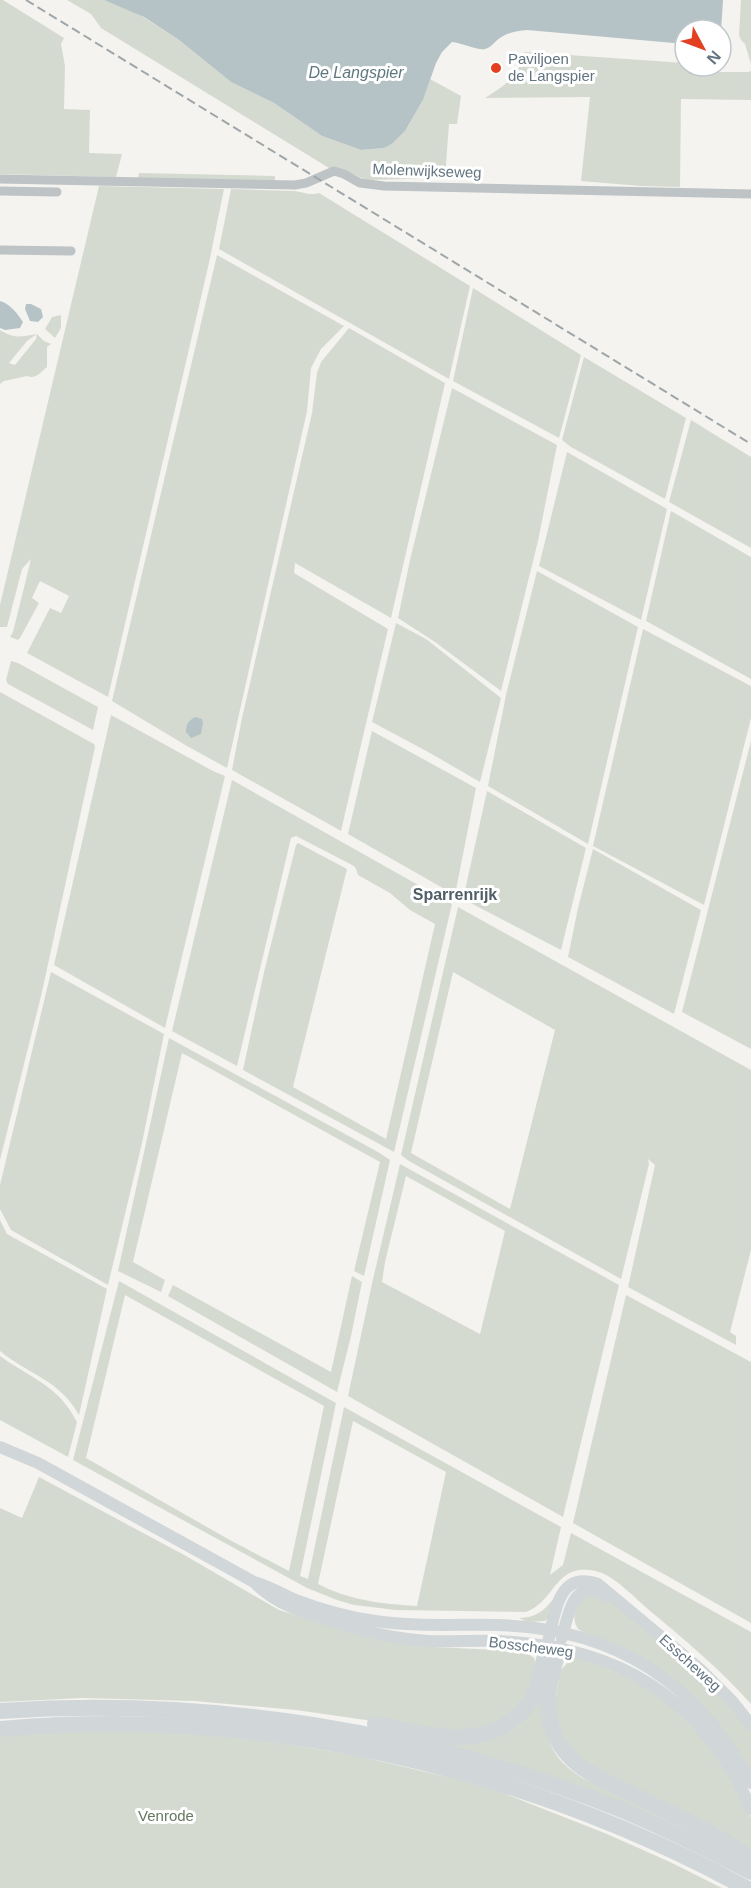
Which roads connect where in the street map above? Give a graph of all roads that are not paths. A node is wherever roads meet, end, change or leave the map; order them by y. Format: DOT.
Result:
graph roads {
  1 [pos="0,179"];
  2 [pos="0,184"];
  3 [pos="0,191"];
  4 [pos="57,192"];
  5 [pos="751,194"];
  6 [pos="0,250"];
  7 [pos="71,251"];
  8 [pos="0,1437"];
  9 [pos="0,1447"];
  10 [pos="38,1463"];
  11 [pos="254,1582"];
  12 [pos="555,1638"];
  13 [pos="0,1711"];
  14 [pos="248,1715"];
  15 [pos="751,1725"];
  16 [pos="0,1729"];
  17 [pos="751,1783"];
  18 [pos="751,1809"];
  19 [pos="751,1858"];
  20 [pos="746,1883"];
  1 -- 2 [label="street"];
  1 -- 5 [label="street, Molenwijkseweg"];
  3 -- 4 [label="street"];
  6 -- 7 [label="street"];
  8 -- 10 [label="main road, Bosscheweg"];
  9 -- 10 [label="main road, Bosscheweg"];
  10 -- 11 [label="main road, Bosscheweg"];
  11 -- 12 [label="main road, Bosscheweg"];
  11 -- 12 [label="main road, Bosscheweg"];
  12 -- 14 [label="highway"];
  12 -- 15 [label="main road, Esscheweg"];
  12 -- 17 [label="main road, Bosscheweg"];
  12 -- 18 [label="main road, Bosscheweg"];
  12 -- 19 [label="highway"];
  13 -- 14 [label="highway"];
  14 -- 20 [label="highway"];
  16 -- 20 [label="highway"];
}
